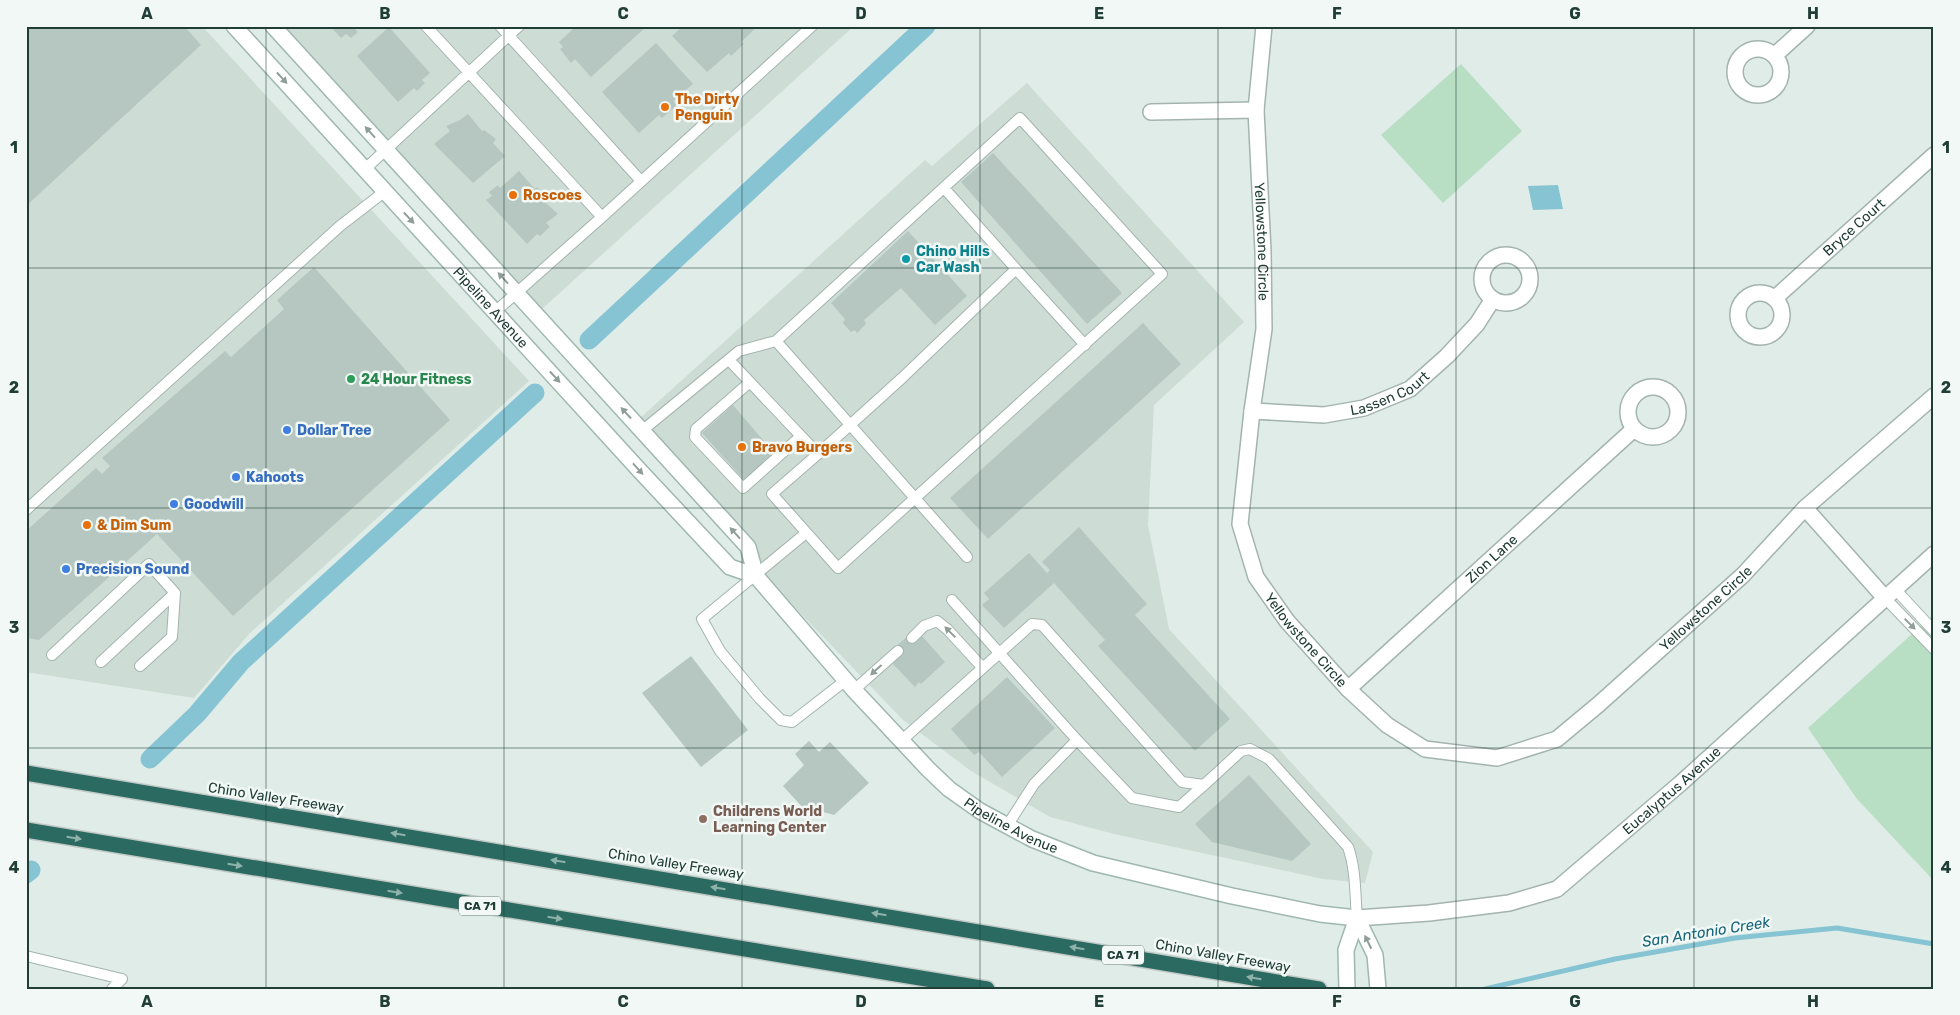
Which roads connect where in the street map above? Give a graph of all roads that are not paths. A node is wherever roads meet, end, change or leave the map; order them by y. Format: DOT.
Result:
graph roads {
  1 [pos="234,26"];
  2 [pos="273,26"];
  3 [pos="426,26"];
  4 [pos="500,26"];
  5 [pos="519,26"];
  6 [pos="812,26"];
  7 [pos="1264,26"];
  8 [pos="1807,26"];
  9 [pos="509,36"];
  10 [pos="1775,55"];
  11 [pos="468,72"];
  12 [pos="1256,110"];
  13 [pos="1151,112"];
  14 [pos="386,150"];
  15 [pos="1934,156"];
  16 [pos="364,170"];
  17 [pos="641,181"];
  18 [pos="944,188"];
  19 [pos="384,192"];
  20 [pos="602,217"];
  21 [pos="1016,269"];
  22 [pos="517,293"];
  23 [pos="1775,298"];
  24 [pos="1493,299"];
  25 [pos="496,311"];
  26 [pos="776,341"];
  27 [pos="1085,345"];
  28 [pos="729,360"];
  29 [pos="750,382"];
  30 [pos="1934,396"];
  31 [pos="1252,411"];
  32 [pos="849,425"];
  33 [pos="1634,429"];
  34 [pos="643,430"];
  35 [pos="801,436"];
  36 [pos="818,454"];
  37 [pos="914,500"];
  38 [pos="1805,508"];
  39 [pos="26,510"];
  40 [pos="806,533"];
  41 [pos="1934,554"];
  42 [pos="967,558"];
  43 [pos="756,576"];
  44 [pos="175,593"];
  45 [pos="1890,593"];
  46 [pos="952,600"];
  47 [pos="1934,631"];
  48 [pos="912,638"];
  49 [pos="1934,649"];
  50 [pos="898,651"];
  51 [pos="999,652"];
  52 [pos="52,655"];
  53 [pos="101,662"];
  54 [pos="140,666"];
  55 [pos="982,667"];
  56 [pos="850,685"];
  57 [pos="1348,689"];
  58 [pos="1077,740"];
  59 [pos="901,741"];
  60 [pos="26,773"];
  61 [pos="1204,786"];
  62 [pos="1007,826"];
  63 [pos="26,830"];
  64 [pos="1357,918"];
  65 [pos="26,956"];
  66 [pos="112,989"];
  67 [pos="987,989"];
  68 [pos="1319,989"];
  69 [pos="1347,989"];
  70 [pos="1378,989"];
  1 -- 16 [label="street, Pipeline Avenue, one-way"];
  14 -- 2 [label="street, Pipeline Avenue, one-way"];
  3 -- 11 [label="lane"];
  4 -- 9 [label="lane"];
  5 -- 9 [label="lane"];
  6 -- 17 [label="lane"];
  7 -- 12 [label="street, Yellowstone Circle"];
  8 -- 10 [label="street"];
  9 -- 11 [label="lane"];
  9 -- 17 [label="lane"];
  11 -- 14 [label="lane"];
  11 -- 20 [label="lane"];
  12 -- 13 [label="street"];
  12 -- 31 [label="street, Yellowstone Circle"];
  14 -- 16 [label="lane"];
  22 -- 14 [label="street, Pipeline Avenue, one-way"];
  15 -- 23 [label="street, Bryce Court"];
  16 -- 19 [label="street, Pipeline Avenue"];
  17 -- 20 [label="lane"];
  18 -- 21 [label="lane"];
  18 -- 26 [label="lane"];
  18 -- 27 [label="lane"];
  19 -- 25 [label="street, Pipeline Avenue, one-way"];
  19 -- 39 [label="lane"];
  20 -- 22 [label="lane"];
  21 -- 27 [label="lane"];
  21 -- 32 [label="lane"];
  22 -- 25 [label="lane"];
  34 -- 22 [label="street, Pipeline Avenue, one-way"];
  24 -- 31 [label="street, Lassen Court"];
  25 -- 43 [label="street, Pipeline Avenue, one-way"];
  26 -- 28 [label="lane"];
  26 -- 32 [label="lane"];
  27 -- 37 [label="lane"];
  28 -- 29 [label="lane"];
  28 -- 34 [label="lane"];
  29 -- 35 [label="lane"];
  29 -- 35 [label="lane"];
  30 -- 38 [label="street, Yellowstone Circle"];
  31 -- 57 [label="street, Yellowstone Circle"];
  32 -- 36 [label="lane"];
  32 -- 37 [label="lane"];
  33 -- 57 [label="street, Zion Lane"];
  43 -- 34 [label="street, Pipeline Avenue, one-way"];
  35 -- 36 [label="lane"];
  36 -- 40 [label="lane"];
  37 -- 40 [label="lane"];
  37 -- 42 [label="lane"];
  38 -- 45 [label="street"];
  38 -- 57 [label="street, Yellowstone Circle"];
  40 -- 43 [label="lane"];
  41 -- 45 [label="street, Eucalyptus Avenue"];
  43 -- 56 [label="street, Pipeline Avenue"];
  43 -- 56 [label="lane"];
  44 -- 52 [label="lane"];
  44 -- 53 [label="lane"];
  44 -- 54 [label="lane"];
  45 -- 47 [label="lane"];
  45 -- 49 [label="lane, one-way"];
  45 -- 64 [label="street, Eucalyptus Avenue"];
  46 -- 51 [label="lane"];
  55 -- 48 [label="lane, one-way"];
  50 -- 56 [label="lane, one-way"];
  51 -- 55 [label="lane"];
  51 -- 58 [label="lane"];
  51 -- 61 [label="lane"];
  55 -- 59 [label="lane"];
  56 -- 59 [label="street, Pipeline Avenue"];
  58 -- 61 [label="lane"];
  58 -- 62 [label="lane"];
  59 -- 62 [label="street, Pipeline Avenue"];
  68 -- 60 [label="highway, Chino Valley Freeway / CA 71, one-way"];
  61 -- 64 [label="lane"];
  62 -- 64 [label="street, Pipeline Avenue"];
  63 -- 67 [label="highway, CA 71, one-way"];
  64 -- 69 [label="street"];
  70 -- 64 [label="street, one-way"];
  65 -- 66 [label="lane"];
}
